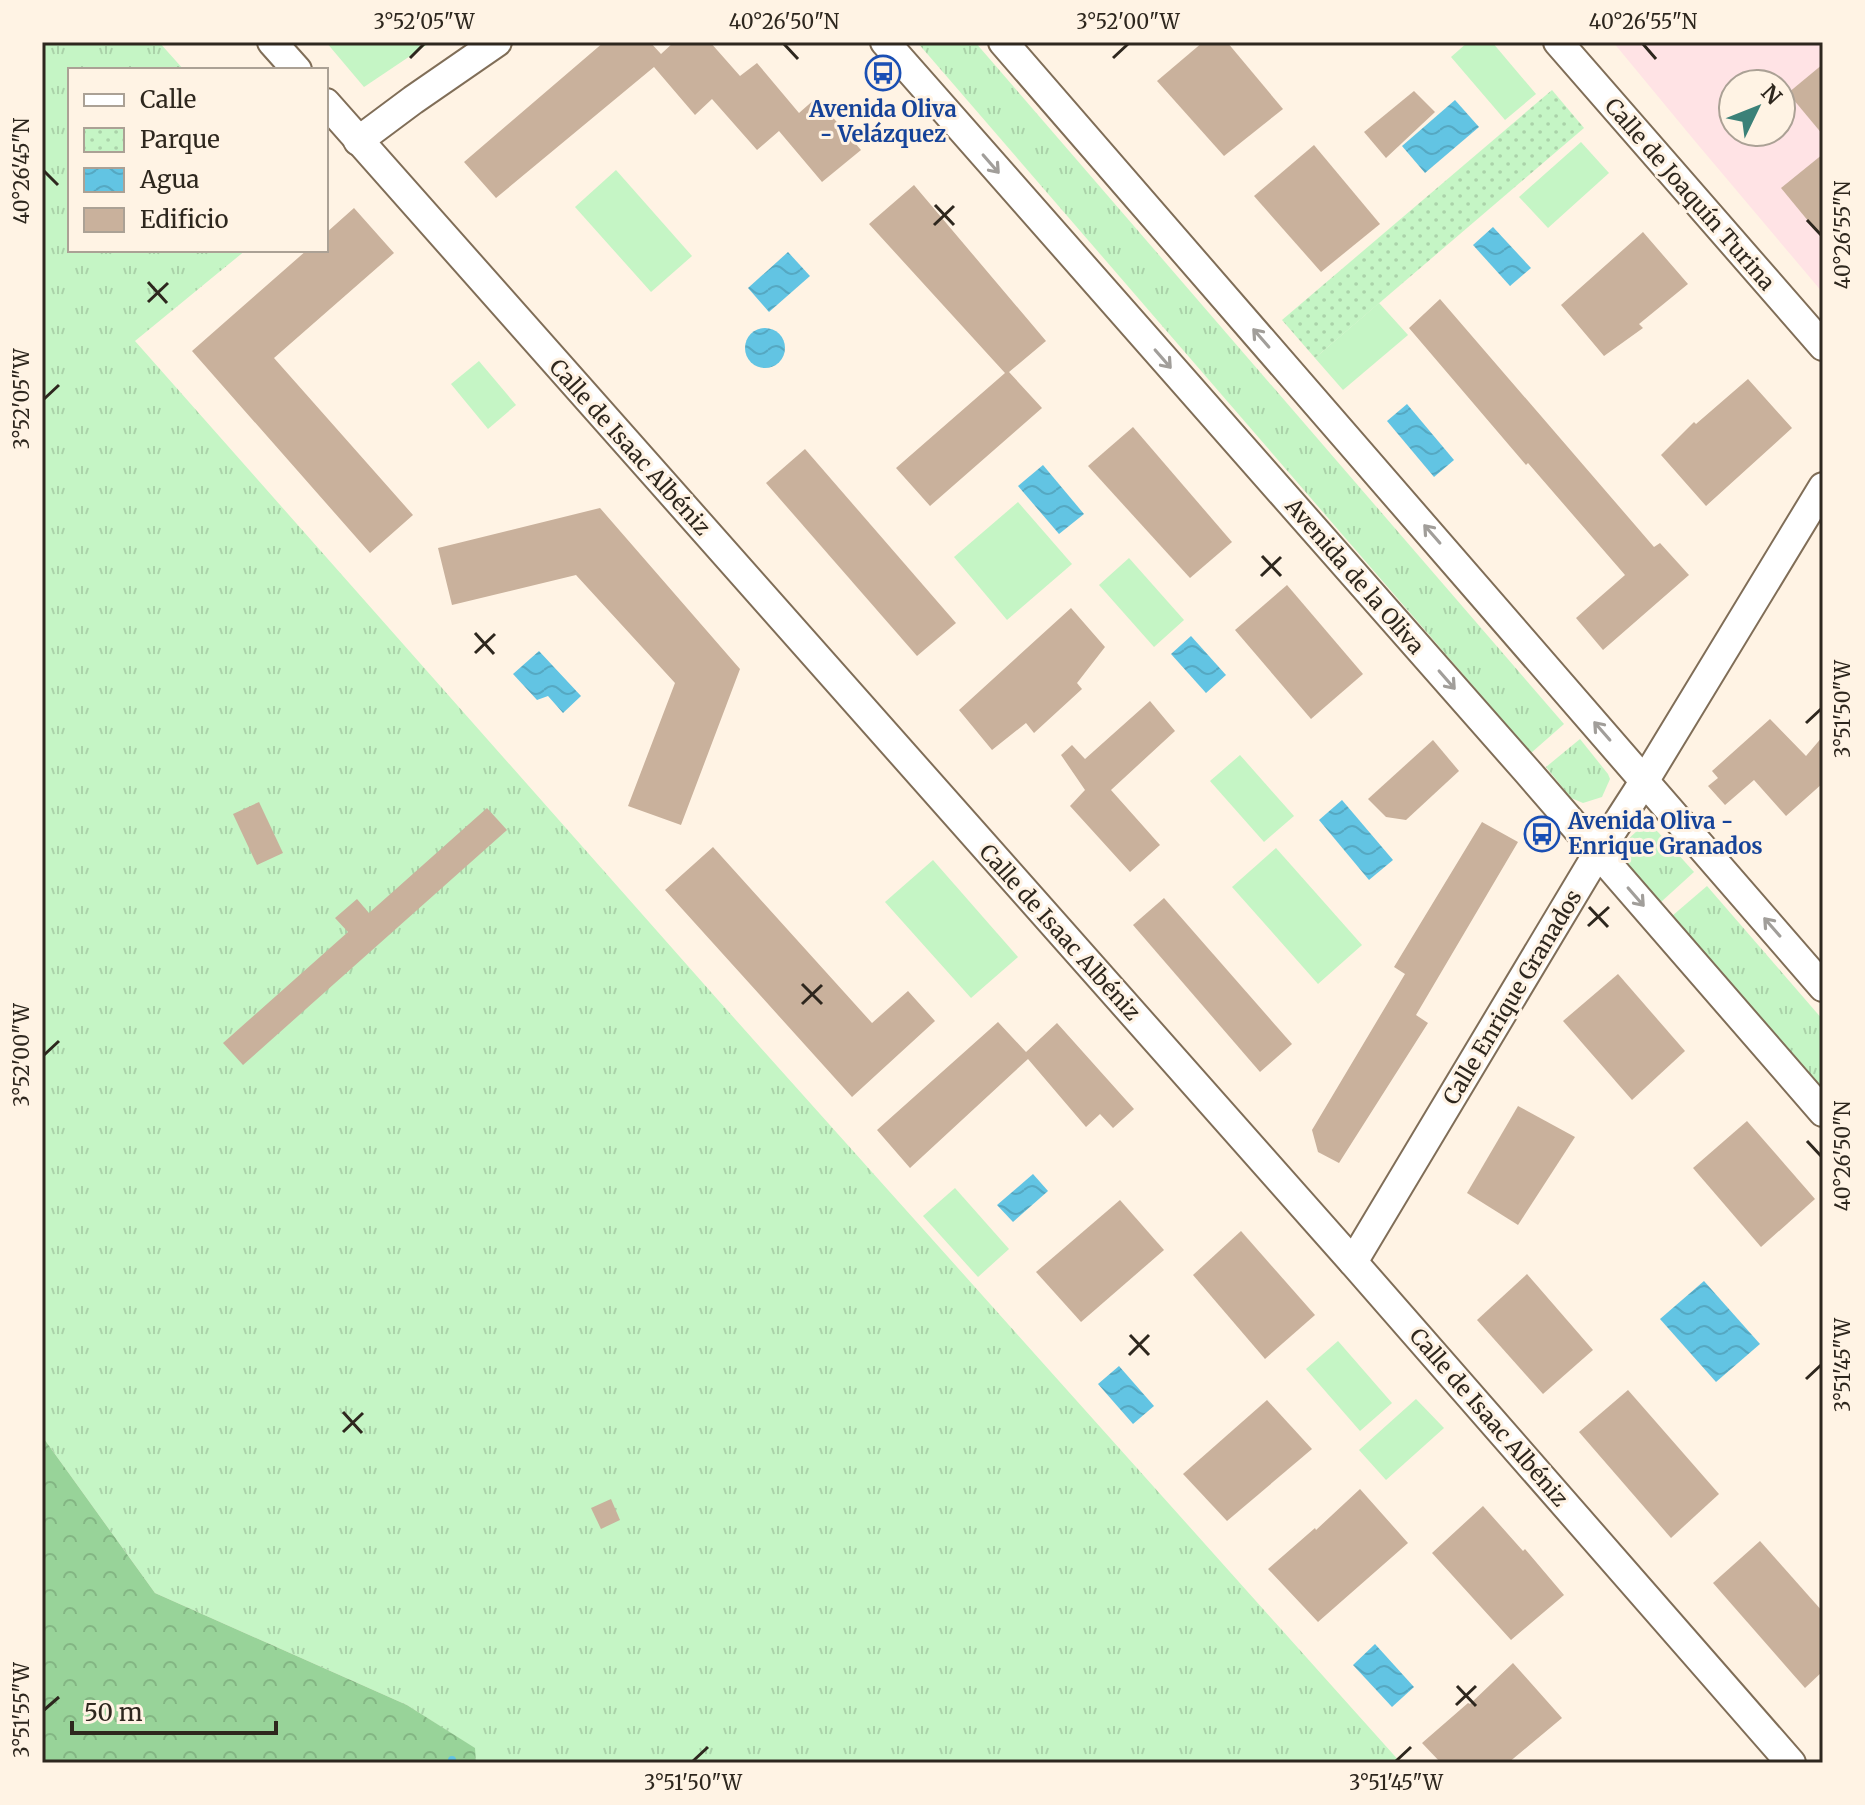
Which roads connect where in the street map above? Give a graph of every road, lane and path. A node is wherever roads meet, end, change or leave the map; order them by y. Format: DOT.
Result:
graph roads {
  1 [pos="272,42"];
  2 [pos="497,42"];
  3 [pos="885,42"];
  4 [pos="1003,42"];
  5 [pos="1558,42"];
  6 [pos="295,68"];
  7 [pos="328,105"];
  8 [pos="358,141"];
  9 [pos="1823,346"];
  10 [pos="1823,487"];
  11 [pos="1645,780"];
  12 [pos="1598,853"];
  13 [pos="1823,987"];
  14 [pos="1823,1112"];
  15 [pos="1353,1262"];
  16 [pos="1791,1763"];
  1 -- 6 [label="street"];
  2 -- 8 [label="street"];
  3 -- 12 [label="street, Avenida de la Oliva, one-way"];
  11 -- 4 [label="street, one-way"];
  5 -- 9 [label="street, Calle de Joaquín Turina"];
  7 -- 8 [label="street, Calle de Isaac Albéniz"];
  8 -- 15 [label="street, Calle de Isaac Albéniz"];
  10 -- 11 [label="street, Calle Enrique Granados"];
  11 -- 12 [label="street, Calle Enrique Granados"];
  13 -- 11 [label="street, one-way"];
  12 -- 14 [label="street, Avenida de la Oliva, one-way"];
  12 -- 15 [label="street, Calle Enrique Granados"];
  15 -- 16 [label="street, Calle de Isaac Albéniz"];
}
